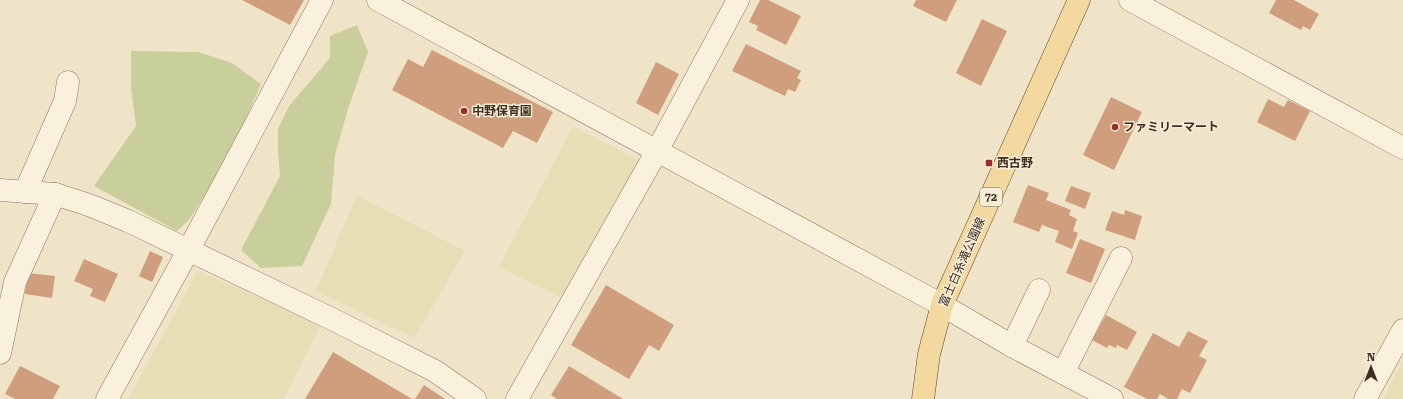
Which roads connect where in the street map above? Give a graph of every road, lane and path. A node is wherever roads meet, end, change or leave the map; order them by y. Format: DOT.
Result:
graph roads {
  1 [pos="322,0"];
  2 [pos="378,0"];
  3 [pos="738,0"];
  4 [pos="1079,0"];
  5 [pos="1130,0"];
  6 [pos="68,82"];
  7 [pos="1403,148"];
  8 [pos="657,151"];
  9 [pos="0,190"];
  10 [pos="25,192"];
  11 [pos="56,194"];
  12 [pos="188,251"];
  13 [pos="1122,258"];
  14 [pos="7,281"];
  15 [pos="1039,290"];
  16 [pos="942,305"];
  17 [pos="1403,330"];
  18 [pos="1012,346"];
  19 [pos="0,353"];
  20 [pos="1063,373"];
  21 [pos="107,399"];
  22 [pos="475,399"];
  23 [pos="517,399"];
  24 [pos="923,399"];
  25 [pos="1112,399"];
  26 [pos="1365,399"];
  1 -- 12 [label="street"];
  2 -- 8 [label="street"];
  3 -- 8 [label="street"];
  4 -- 16 [label="main road, 富士白糸滝公園線 / 72"];
  5 -- 7 [label="street"];
  6 -- 10 [label="street"];
  8 -- 16 [label="street"];
  8 -- 23 [label="street"];
  9 -- 10 [label="street"];
  10 -- 11 [label="street"];
  11 -- 12 [label="street"];
  11 -- 14 [label="street"];
  12 -- 21 [label="street"];
  12 -- 22 [label="street"];
  13 -- 20 [label="street"];
  14 -- 19 [label="street"];
  15 -- 18 [label="street"];
  16 -- 18 [label="street"];
  16 -- 24 [label="main road, 富士白糸滝公園線 / 72"];
  17 -- 26 [label="street"];
  18 -- 20 [label="street"];
  20 -- 25 [label="street"];
}
